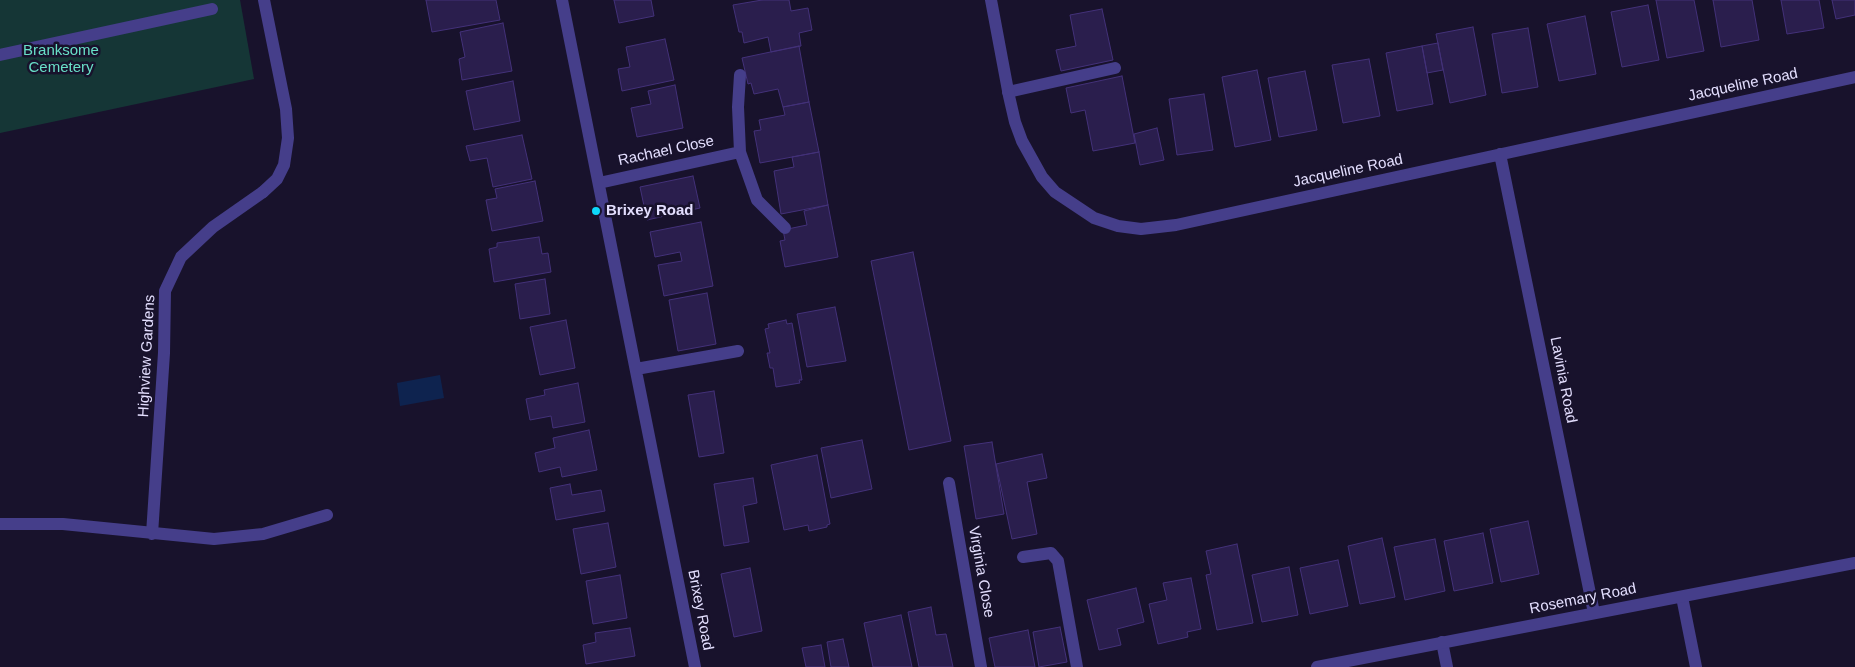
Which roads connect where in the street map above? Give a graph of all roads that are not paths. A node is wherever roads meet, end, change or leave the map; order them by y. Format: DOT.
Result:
graph roads {
  1 [pos="264,0"];
  2 [pos="562,0"];
  3 [pos="991,0"];
  4 [pos="212,9"];
  5 [pos="0,55"];
  6 [pos="1115,68"];
  7 [pos="740,75"];
  8 [pos="1855,77"];
  9 [pos="1008,92"];
  10 [pos="740,152"];
  11 [pos="1500,154"];
  12 [pos="599,183"];
  13 [pos="785,228"];
  14 [pos="738,351"];
  15 [pos="636,369"];
  16 [pos="949,483"];
  17 [pos="327,515"];
  18 [pos="0,524"];
  19 [pos="152,534"];
  20 [pos="1023,557"];
  21 [pos="1855,563"];
  22 [pos="1682,597"];
  23 [pos="1594,613"];
  24 [pos="1442,642"];
  25 [pos="695,667"];
  26 [pos="981,667"];
  27 [pos="1077,667"];
  28 [pos="1316,667"];
  29 [pos="1447,667"];
  30 [pos="1696,667"];
  1 -- 19 [label="street, Highview Gardens"];
  2 -- 12 [label="street, Brixey Road"];
  3 -- 9 [label="street, Jacqueline Road"];
  4 -- 5 [label="street"];
  6 -- 9 [label="street"];
  7 -- 10 [label="street"];
  8 -- 11 [label="street, Jacqueline Road"];
  9 -- 11 [label="street, Jacqueline Road"];
  10 -- 12 [label="street, Rachael Close"];
  10 -- 13 [label="street"];
  11 -- 23 [label="street, Lavinia Road"];
  12 -- 15 [label="street, Brixey Road"];
  14 -- 15 [label="street"];
  15 -- 25 [label="street, Brixey Road"];
  16 -- 26 [label="street, Virginia Close"];
  17 -- 19 [label="street"];
  18 -- 19 [label="street"];
  20 -- 27 [label="street"];
  21 -- 22 [label="street, Rosemary Road"];
  22 -- 23 [label="street, Rosemary Road"];
  22 -- 30 [label="street"];
  23 -- 24 [label="street, Rosemary Road"];
  24 -- 28 [label="street, Rosemary Road"];
  24 -- 29 [label="street"];
}
